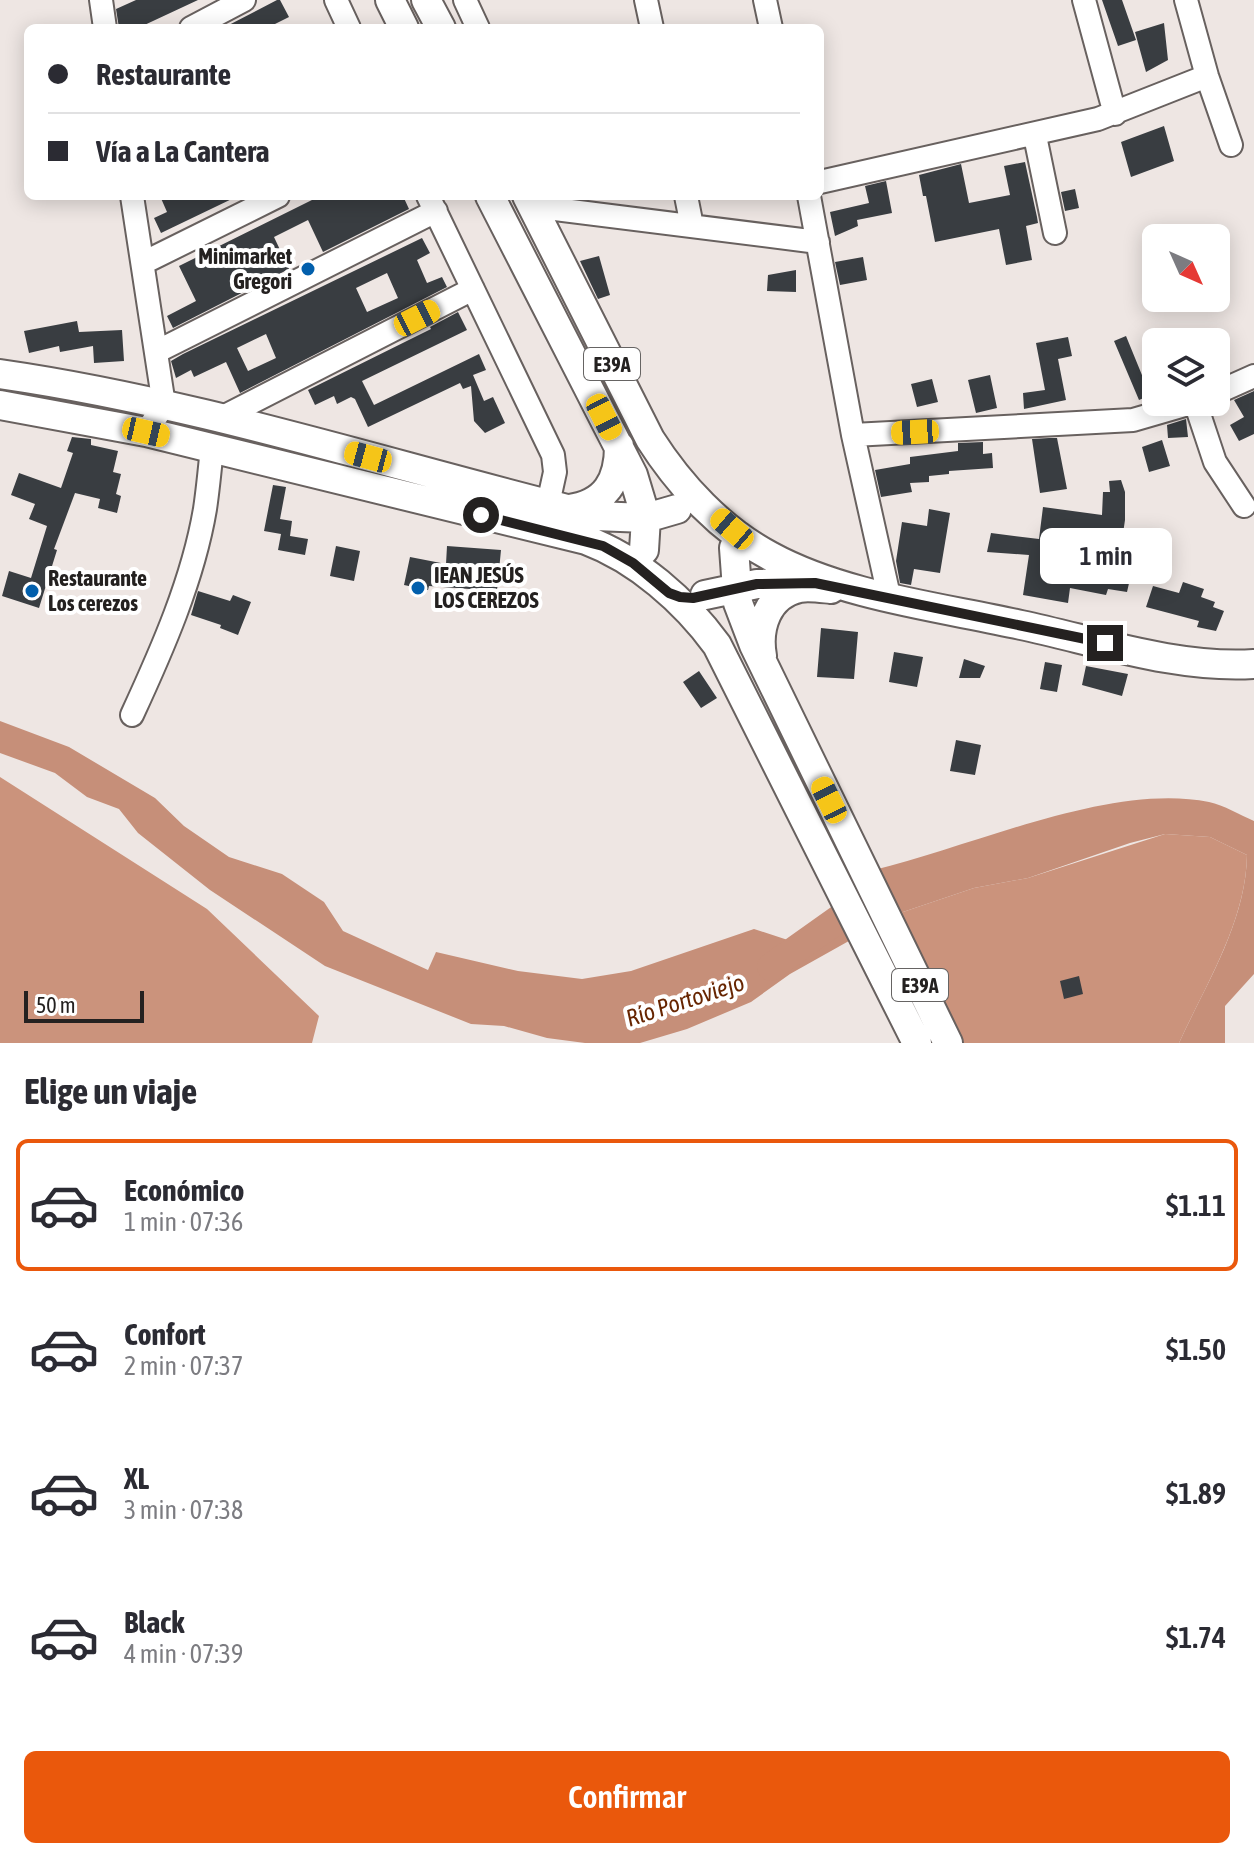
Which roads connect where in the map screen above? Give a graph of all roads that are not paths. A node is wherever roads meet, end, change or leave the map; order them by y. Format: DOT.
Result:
graph roads {
  1 [pos="101,0"];
  2 [pos="336,0"];
  3 [pos="390,0"];
  4 [pos="426,0"];
  5 [pos="465,0"];
  6 [pos="646,0"];
  7 [pos="765,0"];
  8 [pos="1084,0"];
  9 [pos="1186,0"];
  10 [pos="239,1"];
  11 [pos="104,24"];
  12 [pos="198,24"];
  13 [pos="347,24"];
  14 [pos="402,24"];
  15 [pos="439,24"];
  16 [pos="476,24"];
  17 [pos="651,24"];
  18 [pos="770,24"];
  19 [pos="1207,76"];
  20 [pos="1115,114"];
  21 [pos="1035,136"];
  22 [pos="1231,145"];
  23 [pos="824,181"];
  24 [pos="133,200"];
  25 [pos="270,200"];
  26 [pos="492,200"];
  27 [pos="687,200"];
  28 [pos="810,200"];
  29 [pos="542,202"];
  30 [pos="432,204"];
  31 [pos="692,226"];
  32 [pos="1055,233"];
  33 [pos="818,242"];
  34 [pos="143,263"];
  35 [pos="473,289"];
  36 [pos="156,352"];
  37 [pos="0,374"];
  38 [pos="1254,376"];
  39 [pos="64,383"];
  40 [pos="1230,387"];
  41 [pos="0,405"];
  42 [pos="164,405"];
  43 [pos="59,415"];
  44 [pos="1147,416"];
  45 [pos="1200,416"];
  46 [pos="219,419"];
  47 [pos="146,432"];
  48 [pos="853,435"];
  49 [pos="619,445"];
  50 [pos="212,447"];
  51 [pos="1244,506"];
  52 [pos="559,507"];
  53 [pos="677,509"];
  54 [pos="718,517"];
  55 [pos="646,518"];
  56 [pos="734,548"];
  57 [pos="644,550"];
  58 [pos="659,586"];
  59 [pos="736,587"];
  60 [pos="856,589"];
  61 [pos="705,595"];
  62 [pos="889,596"];
  63 [pos="1254,664"];
  64 [pos="766,670"];
  65 [pos="132,715"];
  66 [pos="879,934"];
  67 [pos="917,1043"];
  68 [pos="948,1043"];
  1 -- 11 [label="street"];
  2 -- 13 [label="street"];
  3 -- 14 [label="main road"];
  4 -- 15 [label="main road"];
  5 -- 16 [label="street"];
  6 -- 17 [label="street"];
  7 -- 18 [label="street"];
  8 -- 20 [label="street"];
  9 -- 19 [label="street"];
  10 -- 12 [label="street"];
  19 -- 20 [label="street"];
  19 -- 22 [label="street"];
  20 -- 21 [label="street"];
  21 -- 23 [label="street"];
  21 -- 32 [label="street"];
  24 -- 34 [label="street"];
  25 -- 34 [label="street"];
  26 -- 49 [label="main road, E39A"];
  27 -- 31 [label="street"];
  28 -- 33 [label="street"];
  29 -- 31 [label="street"];
  29 -- 54 [label="main road, E39A"];
  30 -- 35 [label="street"];
  30 -- 36 [label="street"];
  31 -- 33 [label="street"];
  33 -- 48 [label="street"];
  34 -- 36 [label="street"];
  35 -- 46 [label="street"];
  35 -- 52 [label="street"];
  36 -- 42 [label="street"];
  37 -- 39 [label="main road"];
  38 -- 40 [label="street"];
  39 -- 42 [label="main road"];
  39 -- 43 [label="main road"];
  41 -- 43 [label="main road"];
  42 -- 46 [label="main road"];
  42 -- 47 [label="street"];
  43 -- 47 [label="main road"];
  44 -- 48 [label="street"];
  45 -- 51 [label="street"];
  46 -- 52 [label="main road"];
  47 -- 50 [label="main road"];
  48 -- 62 [label="street"];
  49 -- 52 [label="main road"];
  49 -- 55 [label="main road, E39A"];
  50 -- 58 [label="main road"];
  50 -- 65 [label="street"];
  52 -- 55 [label="main road"];
  53 -- 54 [label="main road"];
  53 -- 55 [label="main road"];
  53 -- 57 [label="main road"];
  54 -- 56 [label="main road, E39A"];
  54 -- 60 [label="main road"];
  55 -- 57 [label="main road, E39A"];
  56 -- 59 [label="main road, E39A"];
  56 -- 61 [label="main road"];
  57 -- 58 [label="main road, E39A"];
  58 -- 61 [label="main road"];
  58 -- 66 [label="main road, E39A"];
  59 -- 60 [label="main road"];
  59 -- 61 [label="main road"];
  59 -- 64 [label="main road, E39A"];
  60 -- 62 [label="main road"];
  60 -- 64 [label="main road"];
  62 -- 63 [label="main road"];
  64 -- 66 [label="main road, E39A"];
  66 -- 67 [label="main road, E39A"];
  66 -- 68 [label="main road, E39A"];
}
